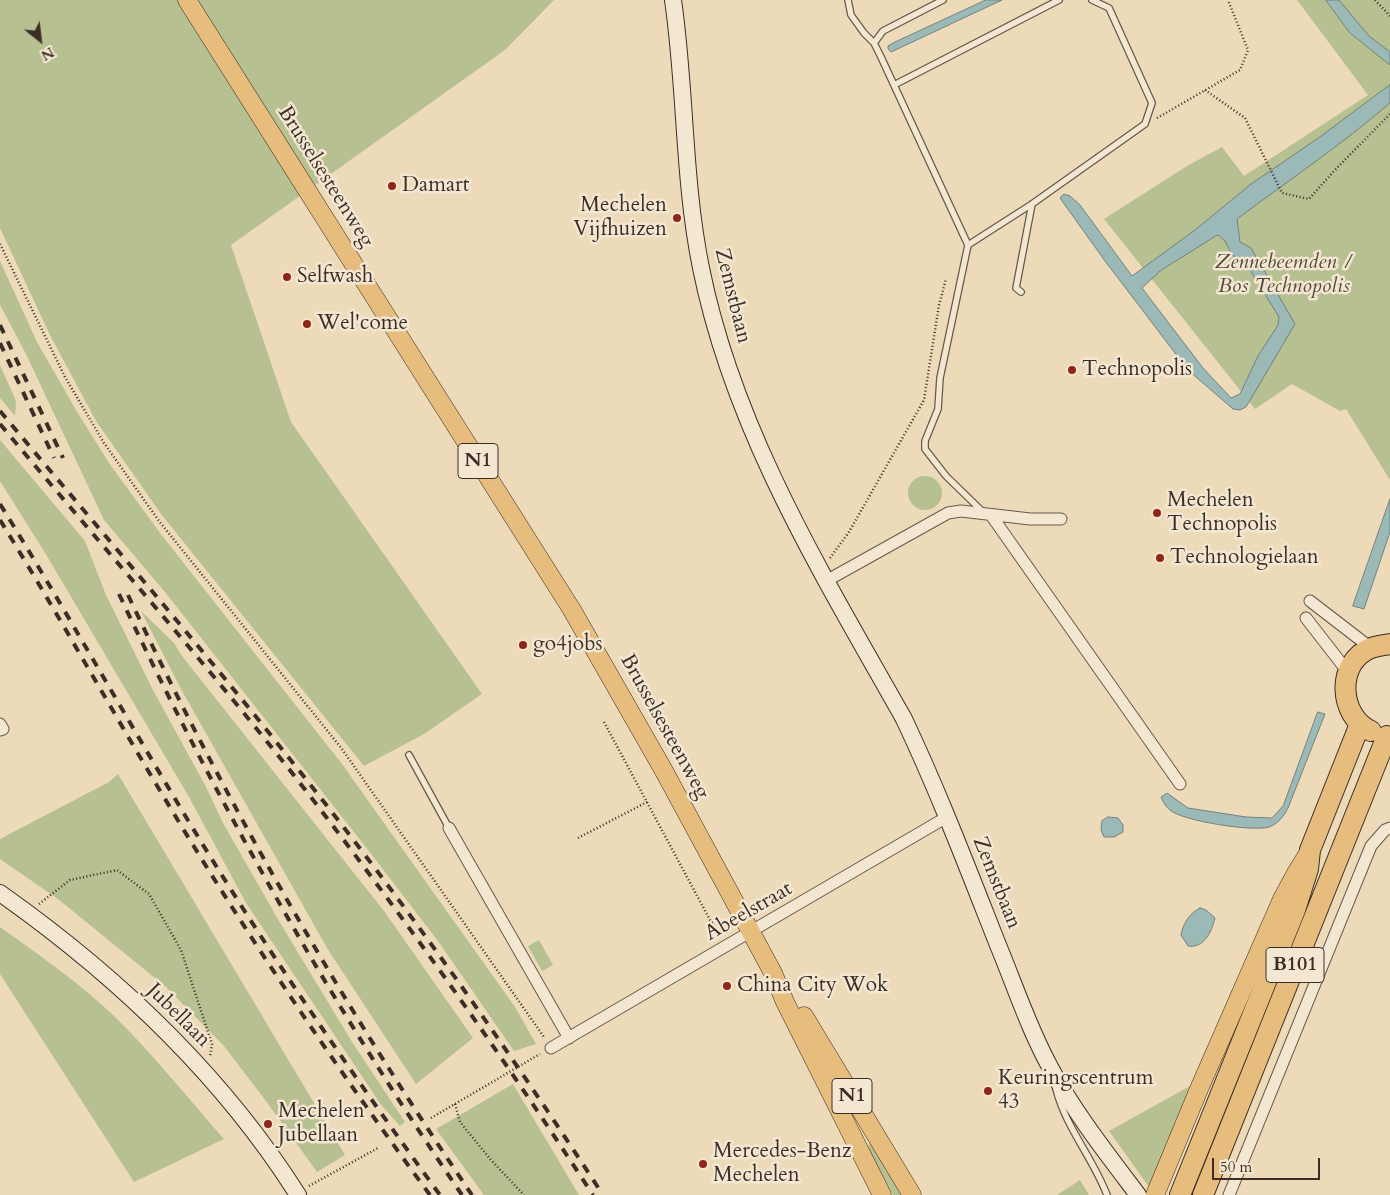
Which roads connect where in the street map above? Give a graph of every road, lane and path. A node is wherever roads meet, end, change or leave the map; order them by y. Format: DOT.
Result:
graph roads {
  1 [pos="187,0"];
  2 [pos="673,0"];
  3 [pos="848,0"];
  4 [pos="943,0"];
  5 [pos="1059,0"];
  6 [pos="1092,0"];
  7 [pos="1228,0"];
  8 [pos="1375,0"];
  9 [pos="1390,16"];
  10 [pos="874,43"];
  11 [pos="894,85"];
  12 [pos="1205,90"];
  13 [pos="1390,114"];
  14 [pos="1145,124"];
  15 [pos="1032,204"];
  16 [pos="0,244"];
  17 [pos="968,245"];
  18 [pos="946,279"];
  19 [pos="1021,292"];
  20 [pos="987,514"];
  21 [pos="1062,519"];
  22 [pos="823,576"];
  23 [pos="1310,601"];
  24 [pos="1306,618"];
  25 [pos="1380,646"];
  26 [pos="1348,672"];
  27 [pos="604,722"];
  28 [pos="0,724"];
  29 [pos="1360,724"];
  30 [pos="0,730"];
  31 [pos="1388,736"];
  32 [pos="409,755"];
  33 [pos="1180,784"];
  34 [pos="647,802"];
  35 [pos="947,817"];
  36 [pos="450,828"];
  37 [pos="1390,828"];
  38 [pos="578,838"];
  39 [pos="1310,850"];
  40 [pos="0,893"];
  41 [pos="28,913"];
  42 [pos="750,932"];
  43 [pos="728,945"];
  44 [pos="773,973"];
  45 [pos="569,1038"];
  46 [pos="551,1048"];
  47 [pos="1050,1068"];
  48 [pos="209,1078"];
  49 [pos="455,1104"];
  50 [pos="432,1118"];
  51 [pos="870,1126"];
  52 [pos="854,1138"];
  53 [pos="378,1148"];
  54 [pos="296,1194"];
  55 [pos="524,1195"];
  56 [pos="882,1195"];
  57 [pos="912,1195"];
  58 [pos="1107,1195"];
  59 [pos="1138,1195"];
  60 [pos="1155,1195"];
  61 [pos="1180,1195"];
  62 [pos="1203,1195"];
  63 [pos="1228,1195"];
  1 -- 42 [label="main road, Brusselsesteenweg / N1"];
  2 -- 22 [label="street, Zemstbaan"];
  3 -- 10 [label="lane"];
  4 -- 10 [label="lane"];
  5 -- 11 [label="lane"];
  6 -- 14 [label="lane"];
  7 -- 12 [label="path"];
  8 -- 9 [label="path"];
  10 -- 11 [label="lane"];
  11 -- 17 [label="lane"];
  12 -- 13 [label="path"];
  12 -- 14 [label="path"];
  14 -- 15 [label="lane"];
  15 -- 17 [label="lane"];
  15 -- 19 [label="lane"];
  16 -- 46 [label="path"];
  17 -- 20 [label="lane"];
  18 -- 22 [label="path"];
  20 -- 21 [label="street"];
  20 -- 22 [label="street"];
  20 -- 33 [label="street"];
  22 -- 35 [label="street, Zemstbaan"];
  23 -- 25 [label="street"];
  24 -- 26 [label="street"];
  25 -- 26 [label="highway"];
  26 -- 29 [label="highway"];
  27 -- 34 [label="path"];
  28 -- 30 [label="street"];
  29 -- 31 [label="highway, B101"];
  29 -- 39 [label="highway, B101"];
  31 -- 62 [label="highway, B101"];
  32 -- 36 [label="lane"];
  34 -- 38 [label="path"];
  34 -- 43 [label="path"];
  35 -- 42 [label="street, Abeelstraat"];
  35 -- 47 [label="street, Zemstbaan"];
  36 -- 45 [label="street"];
  37 -- 63 [label="street"];
  39 -- 60 [label="main road, B101"];
  39 -- 61 [label="highway, B101"];
  40 -- 41 [label="street, Jubellaan"];
  41 -- 48 [label="street, Jubellaan"];
  41 -- 48 [label="path"];
  42 -- 43 [label="street, Abeelstraat"];
  42 -- 44 [label="main road, Brusselsesteenweg / N1"];
  43 -- 45 [label="street, Abeelstraat"];
  44 -- 51 [label="main road, Brusselsesteenweg / N1"];
  44 -- 52 [label="main road, Brusselsesteenweg / N1"];
  45 -- 46 [label="street, Abeelstraat"];
  46 -- 49 [label="path"];
  47 -- 58 [label="lane"];
  47 -- 59 [label="street, Zemstbaan"];
  48 -- 54 [label="street, Jubellaan"];
  49 -- 50 [label="path"];
  49 -- 55 [label="path"];
  51 -- 52 [label="main road"];
  51 -- 57 [label="main road, Brusselsesteenweg / N1"];
  52 -- 56 [label="main road, Brusselsesteenweg / N1"];
  53 -- 54 [label="path"];
}
